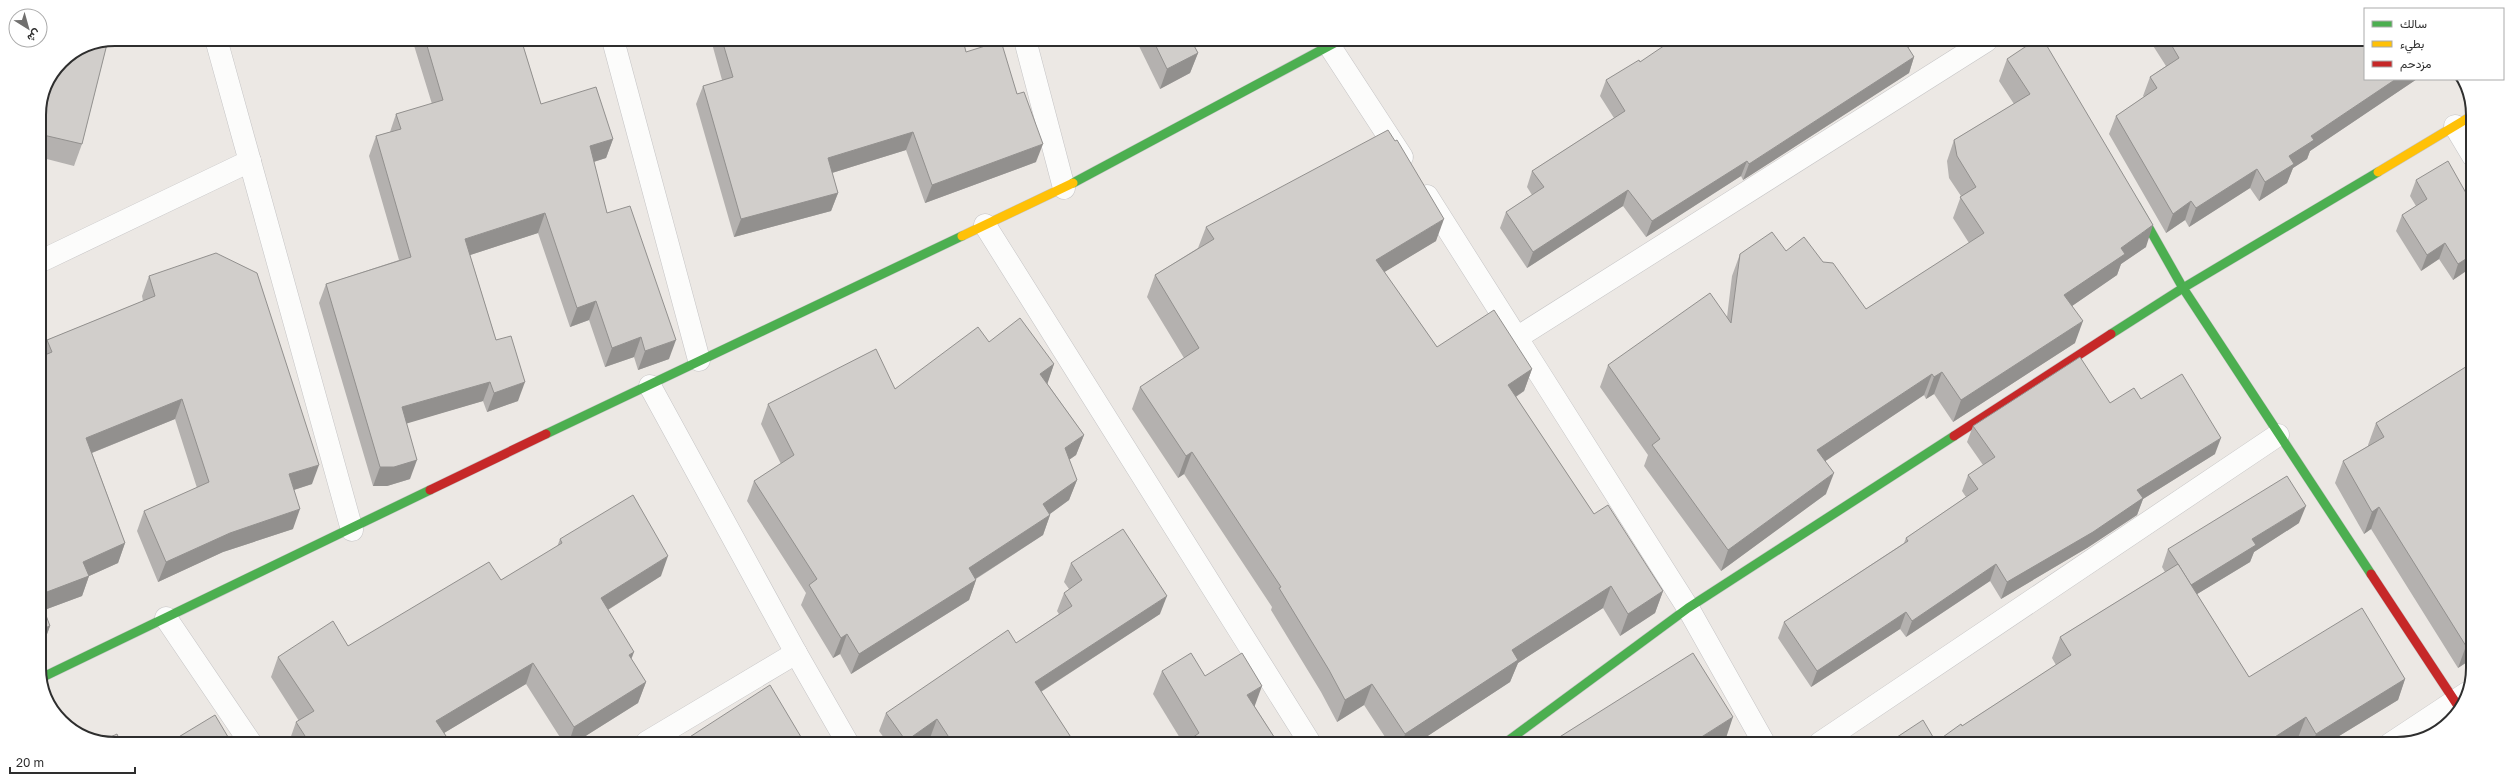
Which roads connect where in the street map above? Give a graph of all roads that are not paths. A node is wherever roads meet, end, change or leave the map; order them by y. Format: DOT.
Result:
graph roads {
  1 [pos="218,46"];
  2 [pos="615,46"];
  3 [pos="1027,46"];
  4 [pos="1329,46"];
  5 [pos="1337,46"];
  6 [pos="1978,46"];
  7 [pos="2466,119"];
  8 [pos="2455,126"];
  9 [pos="2466,144"];
  10 [pos="250,161"];
  11 [pos="1064,188"];
  12 [pos="2131,196"];
  13 [pos="985,225"];
  14 [pos="46,259"];
  15 [pos="2183,288"];
  16 [pos="1518,337"];
  17 [pos="698,360"];
  18 [pos="650,386"];
  19 [pos="2278,435"];
  20 [pos="352,530"];
  21 [pos="1688,608"];
  22 [pos="166,618"];
  23 [pos="796,653"];
  24 [pos="46,675"];
  25 [pos="2459,698"];
  26 [pos="2456,702"];
  27 [pos="247,737"];
  28 [pos="655,737"];
  29 [pos="845,737"];
  30 [pos="1306,737"];
  31 [pos="1513,737"];
  32 [pos="1761,737"];
  33 [pos="1829,737"];
  34 [pos="2402,737"];
  1 -- 10 [label="street"];
  2 -- 17 [label="street"];
  3 -- 11 [label="street"];
  4 -- 11 [label="street"];
  5 -- 16 [label="street"];
  6 -- 16 [label="street"];
  7 -- 8 [label="street"];
  8 -- 9 [label="street"];
  8 -- 15 [label="street"];
  10 -- 14 [label="street"];
  10 -- 20 [label="street"];
  11 -- 13 [label="street"];
  12 -- 15 [label="street"];
  13 -- 17 [label="street"];
  13 -- 30 [label="street"];
  15 -- 19 [label="street"];
  15 -- 21 [label="street"];
  16 -- 21 [label="street"];
  17 -- 18 [label="street"];
  18 -- 20 [label="street"];
  18 -- 23 [label="street"];
  19 -- 25 [label="street"];
  19 -- 33 [label="street"];
  20 -- 22 [label="street"];
  21 -- 31 [label="street"];
  21 -- 32 [label="street"];
  22 -- 24 [label="street"];
  22 -- 27 [label="street"];
  23 -- 28 [label="street"];
  23 -- 29 [label="street"];
  26 -- 34 [label="street"];
}
